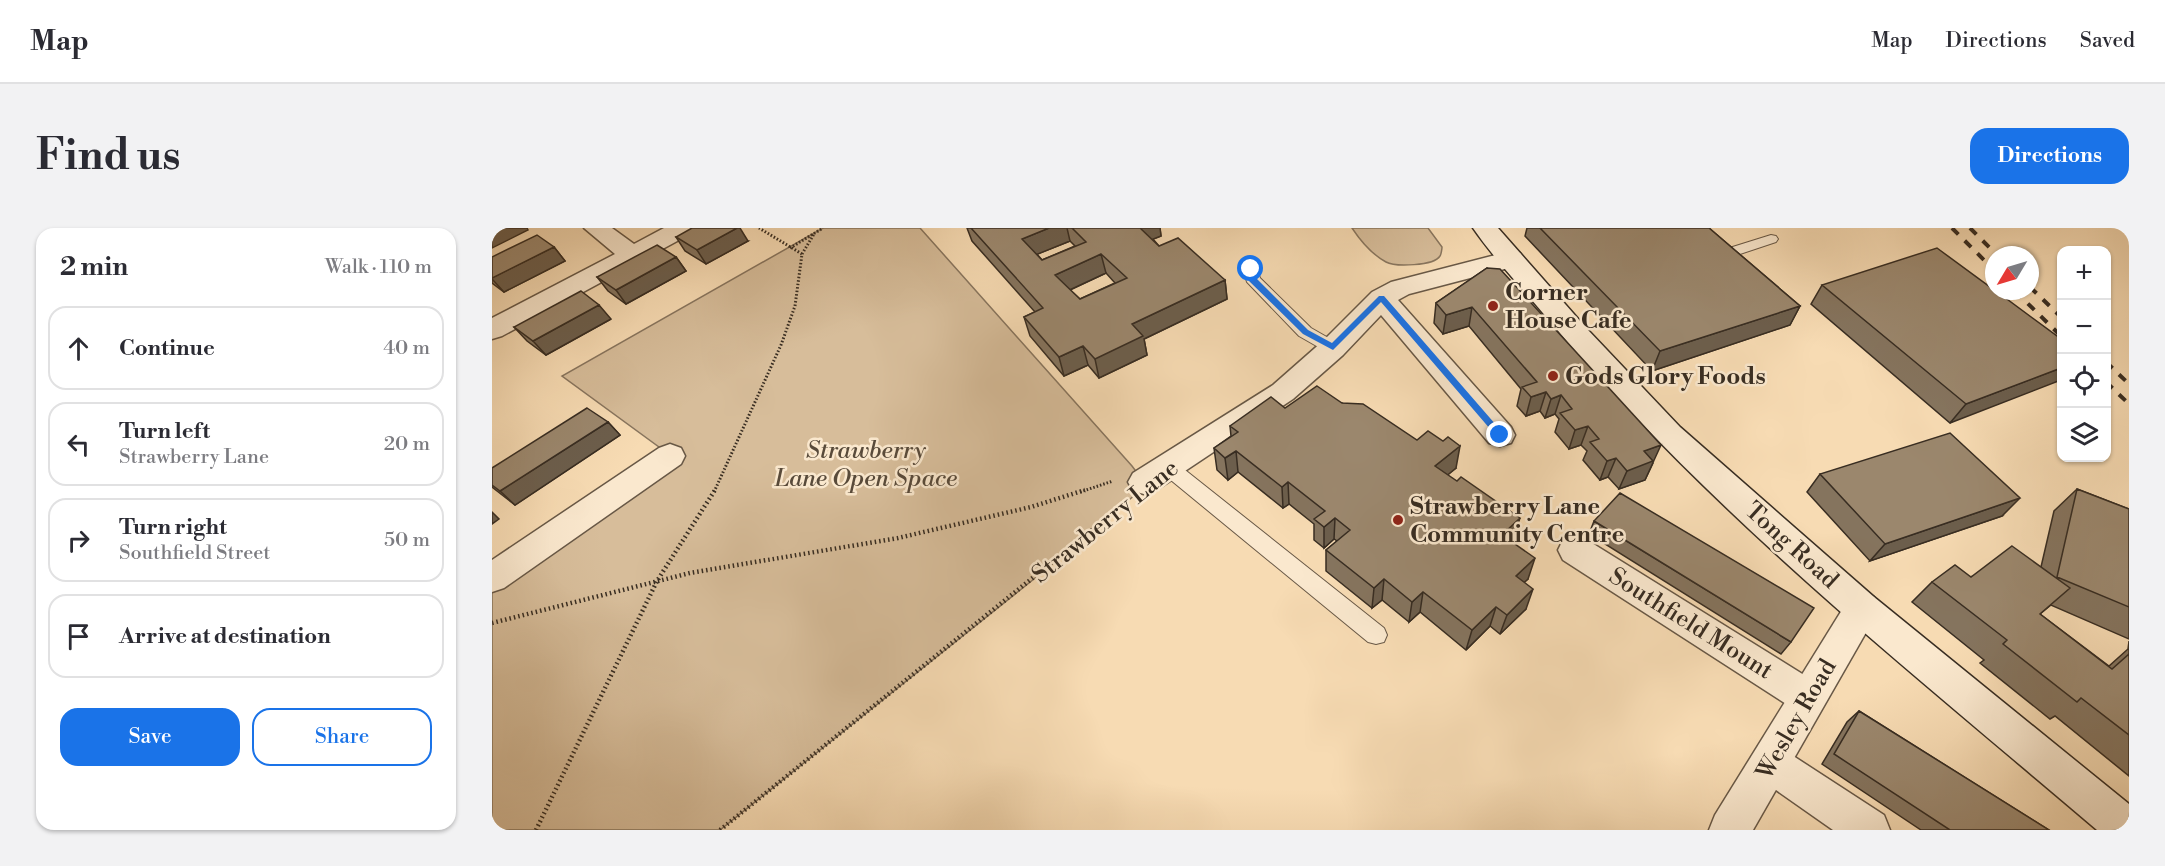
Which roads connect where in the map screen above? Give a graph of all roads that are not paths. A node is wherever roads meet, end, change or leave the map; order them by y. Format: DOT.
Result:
graph roads {
  1 [pos="597,228"];
  2 [pos="683,228"];
  3 [pos="1485,228"];
  4 [pos="1771,239"];
  5 [pos="1714,241"];
  6 [pos="1728,253"];
  7 [pos="632,255"];
  8 [pos="1511,259"];
  9 [pos="1745,268"];
  10 [pos="1251,269"];
  11 [pos="1381,298"];
  12 [pos="492,330"];
  13 [pos="1333,348"];
  14 [pos="1500,435"];
  15 [pos="670,456"];
  16 [pos="1168,467"];
  17 [pos="1144,482"];
  18 [pos="1575,550"];
  19 [pos="492,578"];
  20 [pos="1862,608"];
  21 [pos="1376,635"];
  22 [pos="1807,697"];
  23 [pos="1770,763"];
  24 [pos="1730,830"];
  25 [pos="1869,830"];
  26 [pos="2129,830"];
  1 -- 7 [label="street"];
  2 -- 7 [label="street"];
  3 -- 8 [label="street, Tong Road"];
  4 -- 6 [label="lane"];
  5 -- 6 [label="lane"];
  6 -- 9 [label="lane"];
  7 -- 12 [label="street"];
  8 -- 11 [label="street, Strawberry Lane"];
  8 -- 20 [label="street, Tong Road"];
  10 -- 13 [label="lane"];
  11 -- 13 [label="street, Strawberry Lane"];
  11 -- 14 [label="street"];
  13 -- 16 [label="street, Strawberry Lane"];
  15 -- 19 [label="street"];
  16 -- 17 [label="street, Strawberry Lane"];
  16 -- 21 [label="lane"];
  18 -- 22 [label="street, Southfield Mount"];
  20 -- 22 [label="street, Wesley Road"];
  20 -- 26 [label="street, Tong Road"];
  22 -- 23 [label="street, Wesley Road"];
  23 -- 24 [label="street, Wesley Road"];
  23 -- 25 [label="street"];
}
